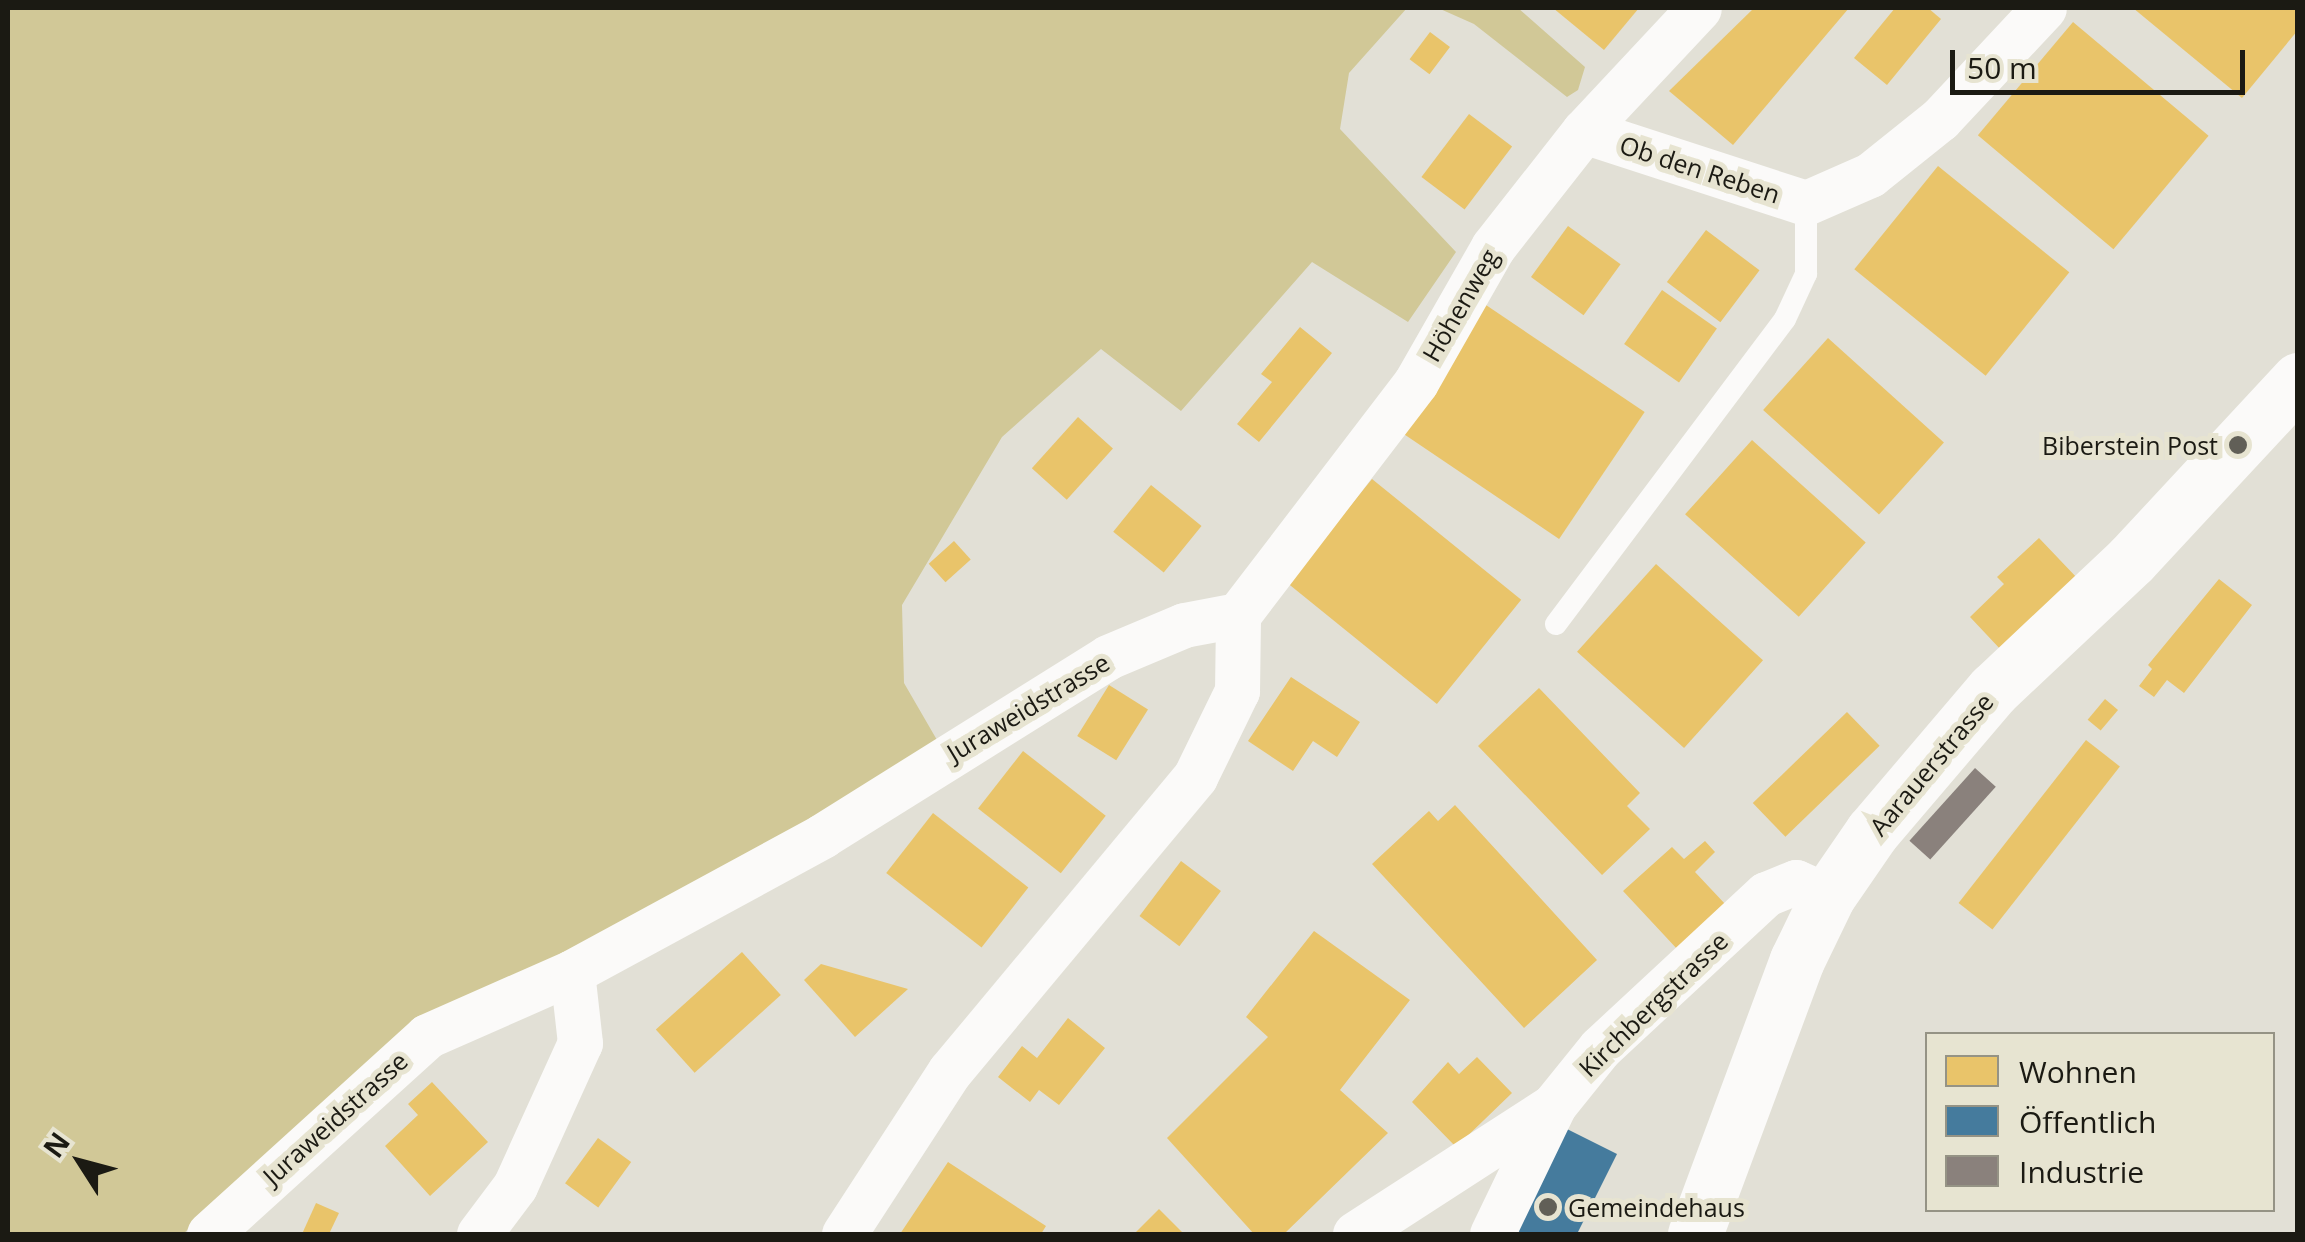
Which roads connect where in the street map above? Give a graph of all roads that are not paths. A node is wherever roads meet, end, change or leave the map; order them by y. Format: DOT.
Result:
graph roads {
  1 [pos="1699,8"];
  2 [pos="2044,8"];
  3 [pos="1584,131"];
  4 [pos="1806,204"];
  5 [pos="2298,380"];
  6 [pos="1238,615"];
  7 [pos="1556,624"];
  8 [pos="1828,896"];
  9 [pos="572,972"];
  10 [pos="1554,1105"];
  11 [pos="209,1234"];
  12 [pos="478,1234"];
  13 [pos="844,1234"];
  14 [pos="1354,1234"];
  15 [pos="1492,1234"];
  16 [pos="1695,1234"];
  1 -- 3 [label="street, Höhenweg"];
  2 -- 4 [label="street, Ob den Reben"];
  3 -- 4 [label="street, Ob den Reben"];
  3 -- 6 [label="street, Höhenweg"];
  4 -- 7 [label="lane"];
  5 -- 8 [label="street, Aarauerstrasse"];
  6 -- 9 [label="street, Juraweidstrasse"];
  6 -- 13 [label="street"];
  8 -- 10 [label="street, Kirchbergstrasse"];
  8 -- 16 [label="street, Aarauerstrasse"];
  9 -- 11 [label="street, Juraweidstrasse"];
  9 -- 12 [label="street"];
  10 -- 14 [label="street"];
  10 -- 15 [label="street, Kirchbergstrasse"];
}
